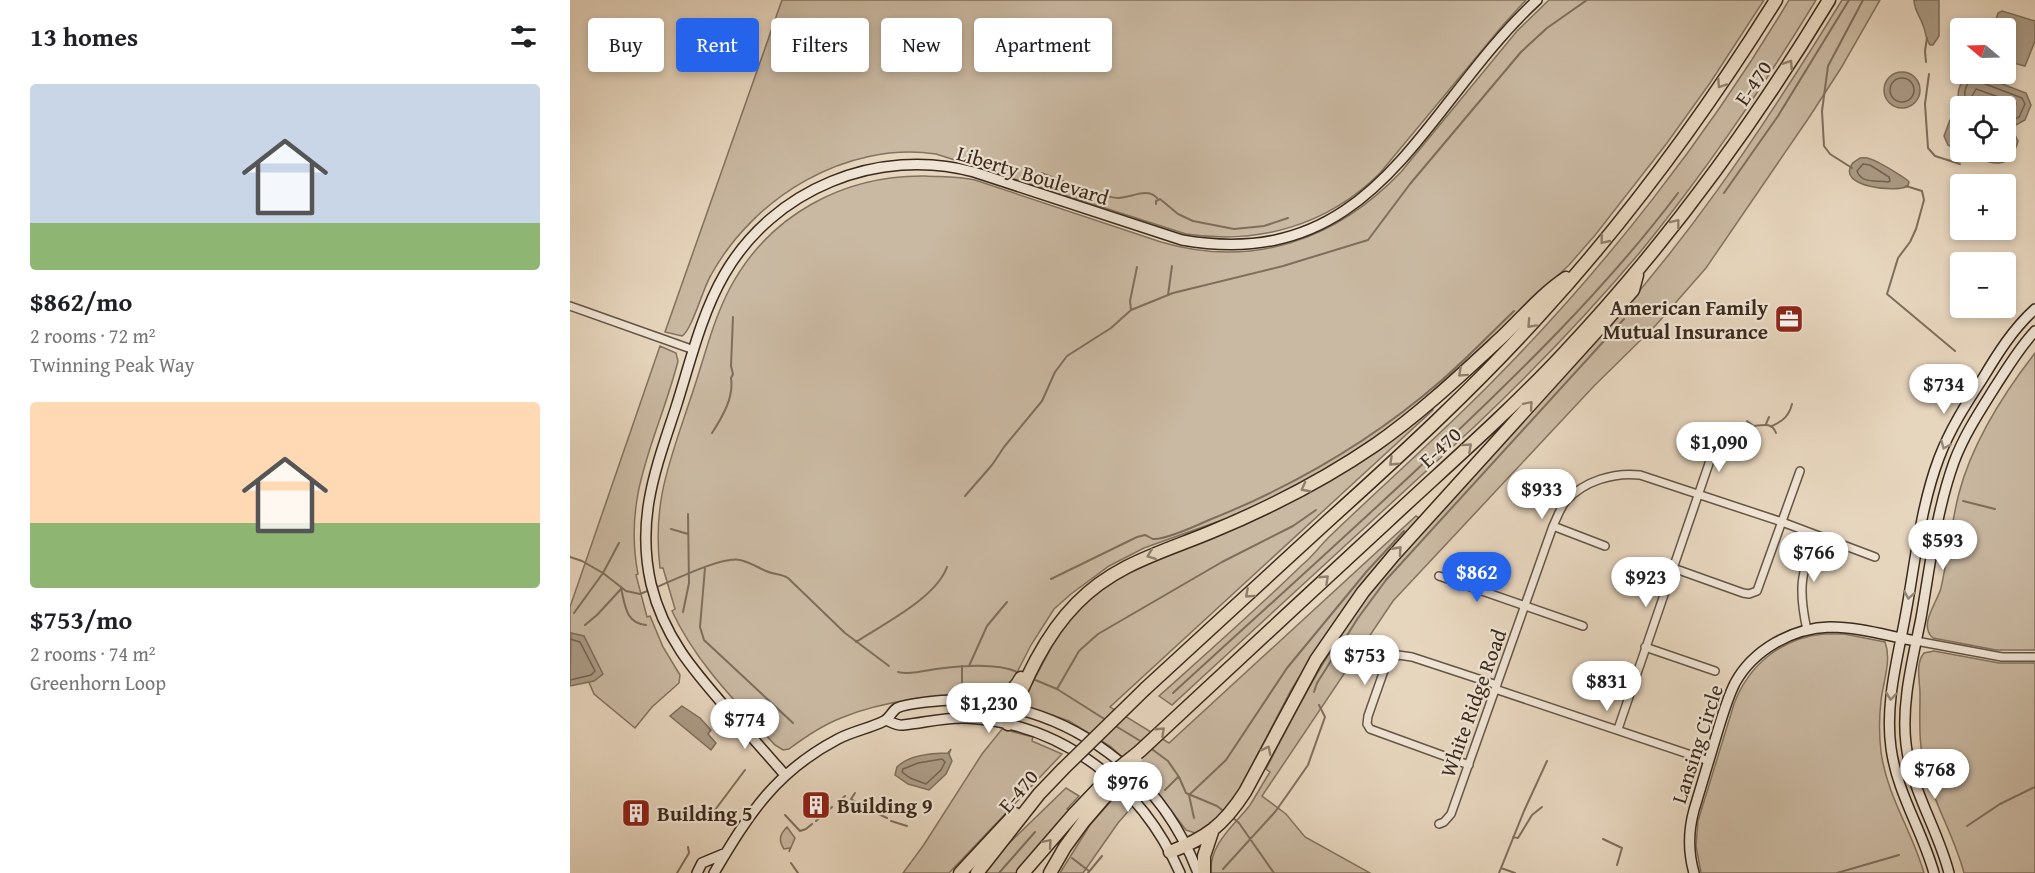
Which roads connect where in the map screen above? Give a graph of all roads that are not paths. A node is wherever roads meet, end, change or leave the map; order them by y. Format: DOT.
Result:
graph roads {
  1 [pos="1537,0"];
  2 [pos="1776,0"];
  3 [pos="1829,0"];
  4 [pos="1584,265"];
  5 [pos="1640,269"];
  6 [pos="570,306"];
  7 [pos="2035,309"];
  8 [pos="2035,331"];
  9 [pos="694,350"];
  10 [pos="1716,443"];
  11 [pos="1800,471"];
  12 [pos="1698,495"];
  13 [pos="1782,522"];
  14 [pos="1553,526"];
  15 [pos="1815,536"];
  16 [pos="1605,546"];
  17 [pos="1875,556"];
  18 [pos="1673,568"];
  19 [pos="1438,576"];
  20 [pos="1524,607"];
  21 [pos="1583,626"];
  22 [pos="1807,630"];
  23 [pos="1901,638"];
  24 [pos="1916,641"];
  25 [pos="1645,647"];
  26 [pos="2035,657"];
  27 [pos="1715,671"];
  28 [pos="1496,687"];
  29 [pos="1018,690"];
  30 [pos="959,700"];
  31 [pos="1014,708"];
  32 [pos="885,720"];
  33 [pos="1008,724"];
  34 [pos="1618,729"];
  35 [pos="1709,761"];
  36 [pos="1469,765"];
  37 [pos="785,775"];
  38 [pos="1039,794"];
  39 [pos="1079,817"];
  40 [pos="1439,824"];
  41 [pos="1212,832"];
  42 [pos="1187,846"];
  43 [pos="1170,852"];
  44 [pos="726,853"];
  45 [pos="697,873"];
  46 [pos="714,873"];
  47 [pos="960,873"];
  48 [pos="977,873"];
  49 [pos="1023,873"];
  50 [pos="1050,873"];
  51 [pos="1180,873"];
  52 [pos="1198,873"];
  53 [pos="1204,873"];
  54 [pos="1694,873"];
  55 [pos="1934,873"];
  56 [pos="1949,873"];
  1 -- 9 [label="main road, Liberty Boulevard"];
  2 -- 4 [label="highway, E-470, one-way"];
  5 -- 3 [label="highway, E-470, one-way"];
  4 -- 29 [label="highway, one-way"];
  4 -- 38 [label="highway, E-470, one-way, bridge"];
  39 -- 5 [label="highway, E-470, one-way, bridge"];
  41 -- 5 [label="highway, one-way"];
  6 -- 9 [label="street"];
  7 -- 23 [label="main road, one-way"];
  8 -- 24 [label="main road"];
  9 -- 37 [label="main road, Liberty Boulevard"];
  10 -- 12 [label="street"];
  11 -- 13 [label="street"];
  12 -- 13 [label="street, White Ridge Road"];
  12 -- 14 [label="street, White Ridge Road"];
  12 -- 18 [label="street"];
  13 -- 15 [label="street, White Ridge Road"];
  13 -- 18 [label="street"];
  14 -- 16 [label="street"];
  14 -- 20 [label="street, White Ridge Road"];
  15 -- 17 [label="street, White Ridge Road"];
  15 -- 22 [label="street"];
  18 -- 25 [label="street"];
  19 -- 20 [label="street"];
  20 -- 21 [label="street"];
  20 -- 28 [label="street, White Ridge Road"];
  22 -- 23 [label="main road, Lansing Circle"];
  22 -- 35 [label="main road, Lansing Circle"];
  23 -- 24 [label="main road, Lansing Circle"];
  23 -- 55 [label="main road, one-way"];
  24 -- 26 [label="street"];
  24 -- 56 [label="main road"];
  25 -- 27 [label="street"];
  25 -- 34 [label="street"];
  28 -- 34 [label="street"];
  28 -- 36 [label="street, White Ridge Road"];
  28 -- 36 [label="street"];
  29 -- 30 [label="highway"];
  29 -- 31 [label="highway"];
  30 -- 31 [label="main road"];
  30 -- 32 [label="main road"];
  31 -- 33 [label="highway"];
  31 -- 42 [label="main road"];
  32 -- 33 [label="main road"];
  32 -- 37 [label="main road"];
  33 -- 43 [label="main road"];
  34 -- 35 [label="street"];
  35 -- 54 [label="main road, Lansing Circle"];
  36 -- 40 [label="street, White Ridge Road"];
  37 -- 44 [label="main road"];
  38 -- 47 [label="highway"];
  38 -- 48 [label="highway, E-470"];
  49 -- 39 [label="highway, one-way"];
  39 -- 50 [label="highway"];
  41 -- 42 [label="highway"];
  41 -- 53 [label="highway"];
  42 -- 43 [label="highway"];
  42 -- 52 [label="main road"];
  43 -- 51 [label="main road"];
  44 -- 45 [label="main road"];
  44 -- 46 [label="main road"];
}
